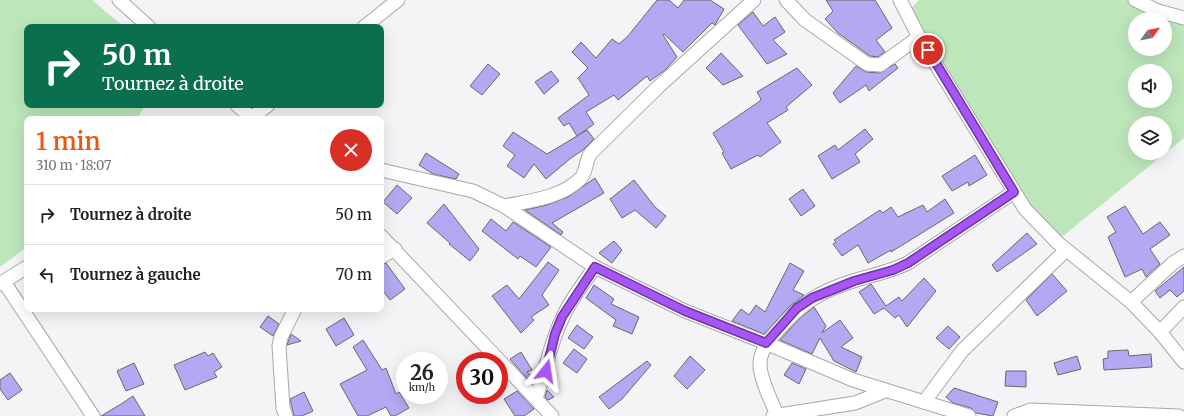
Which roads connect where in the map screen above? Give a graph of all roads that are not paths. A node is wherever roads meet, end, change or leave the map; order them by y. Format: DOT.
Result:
graph roads {
  1 [pos="119,0"];
  2 [pos="398,0"];
  3 [pos="754,0"];
  4 [pos="786,0"];
  5 [pos="1135,1"];
  6 [pos="906,3"];
  7 [pos="1184,18"];
  8 [pos="146,24"];
  9 [pos="368,24"];
  10 [pos="920,37"];
  11 [pos="240,108"];
  12 [pos="265,108"];
  13 [pos="249,116"];
  14 [pos="255,116"];
  15 [pos="384,171"];
  16 [pos="1014,192"];
  17 [pos="504,206"];
  18 [pos="384,239"];
  19 [pos="395,249"];
  20 [pos="1066,250"];
  21 [pos="384,255"];
  22 [pos="1184,256"];
  23 [pos="595,267"];
  24 [pos="24,269"];
  25 [pos="2,283"];
  26 [pos="1131,302"];
  27 [pos="1184,307"];
  28 [pos="294,312"];
  29 [pos="1160,332"];
  30 [pos="766,343"];
  31 [pos="1184,362"];
  32 [pos="885,391"];
  33 [pos="536,398"];
  34 [pos="924,402"];
  35 [pos="93,416"];
  36 [pos="286,416"];
  37 [pos="552,416"];
  38 [pos="776,416"];
  39 [pos="970,416"];
  40 [pos="1014,416"];
  41 [pos="1179,416"];
  1 -- 8 [label="street"];
  2 -- 9 [label="street"];
  3 -- 17 [label="street"];
  4 -- 10 [label="street"];
  5 -- 7 [label="street"];
  6 -- 10 [label="street"];
  10 -- 16 [label="street"];
  11 -- 13 [label="street"];
  12 -- 14 [label="street"];
  15 -- 17 [label="street"];
  16 -- 20 [label="street"];
  16 -- 30 [label="street"];
  17 -- 23 [label="street"];
  18 -- 19 [label="street"];
  19 -- 21 [label="street"];
  19 -- 33 [label="street"];
  20 -- 26 [label="street"];
  20 -- 34 [label="street"];
  22 -- 26 [label="street"];
  23 -- 30 [label="street"];
  23 -- 33 [label="street"];
  24 -- 25 [label="street"];
  25 -- 35 [label="street"];
  26 -- 29 [label="street"];
  27 -- 29 [label="street"];
  28 -- 36 [label="street"];
  29 -- 31 [label="street"];
  30 -- 32 [label="street"];
  30 -- 38 [label="street"];
  32 -- 34 [label="street"];
  32 -- 38 [label="street"];
  33 -- 37 [label="street"];
  34 -- 39 [label="street"];
  40 -- 41 [label="street"];
}
